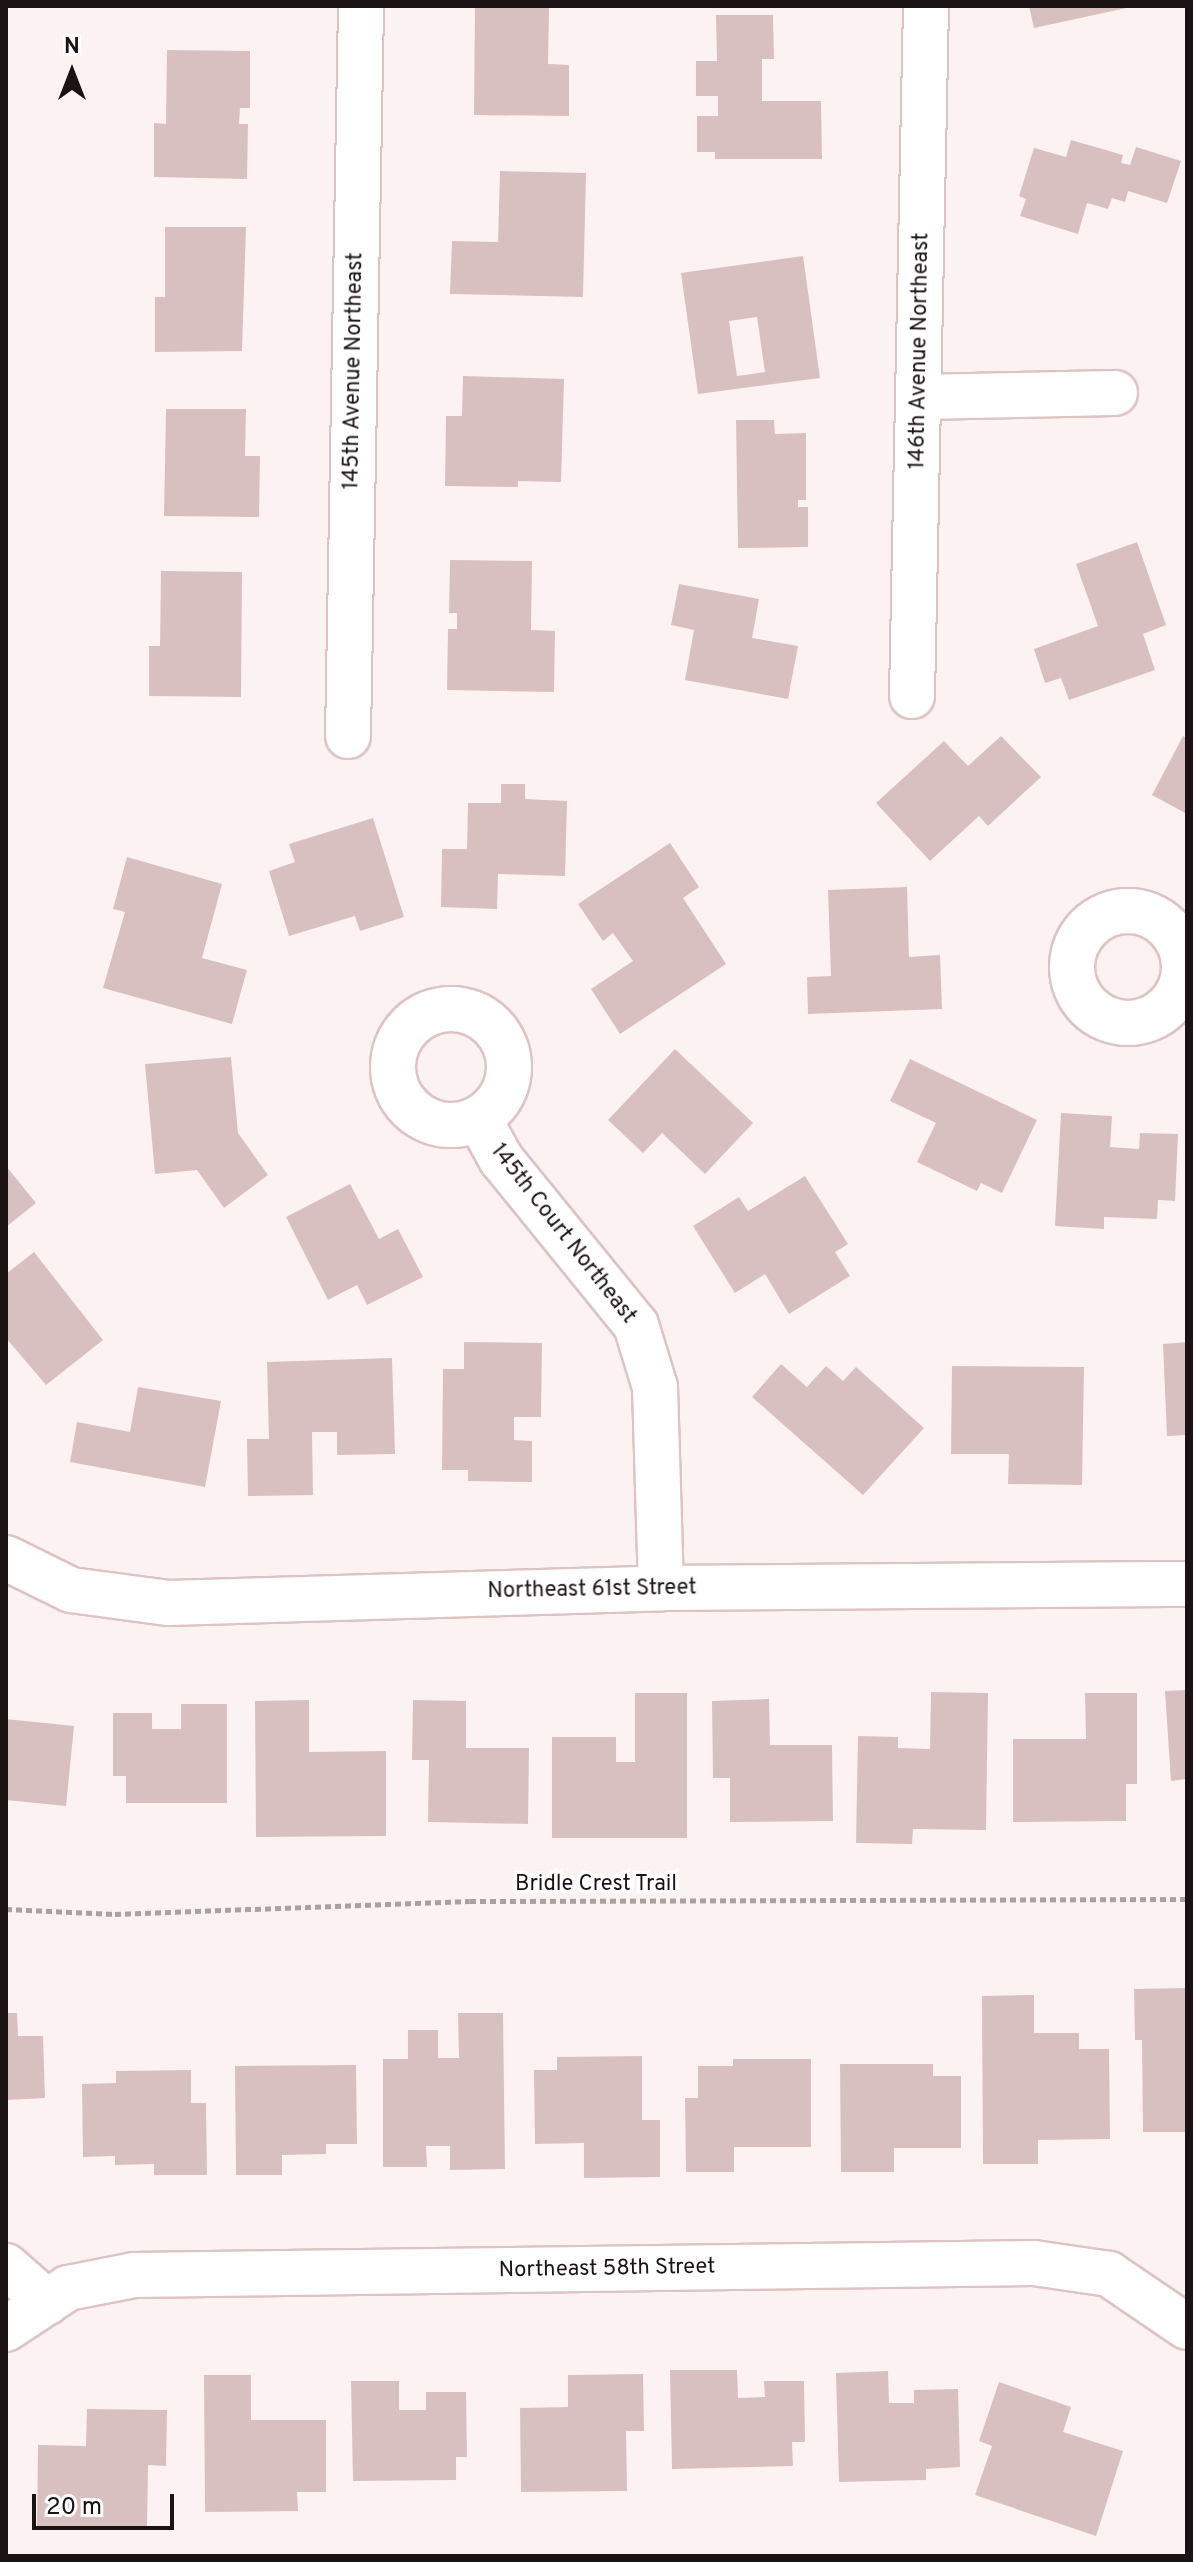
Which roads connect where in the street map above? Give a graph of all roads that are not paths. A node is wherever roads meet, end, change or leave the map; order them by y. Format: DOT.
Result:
graph roads {
  1 [pos="361,6"];
  2 [pos="926,6"];
  3 [pos="1115,393"];
  4 [pos="919,397"];
  5 [pos="912,696"];
  6 [pos="348,736"];
  7 [pos="479,1119"];
  8 [pos="6,1558"];
  9 [pos="1187,1584"];
  10 [pos="661,1588"];
  11 [pos="6,2266"];
  12 [pos="47,2302"];
  13 [pos="1175,2317"];
  14 [pos="6,2329"];
  1 -- 6 [label="street, 145th Avenue Northeast"];
  2 -- 4 [label="street, 146th Avenue Northeast"];
  3 -- 4 [label="street"];
  4 -- 5 [label="street, 146th Avenue Northeast"];
  7 -- 10 [label="street, 145th Court Northeast"];
  8 -- 10 [label="street, Northeast 61st Street"];
  9 -- 10 [label="street, Northeast 61st Street"];
  11 -- 12 [label="street"];
  12 -- 13 [label="street, Northeast 58th Street"];
  12 -- 14 [label="street, Northeast 58th Street"];
}
